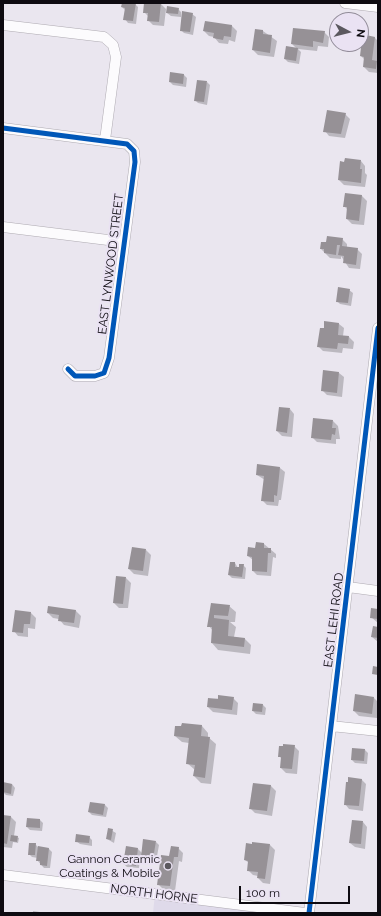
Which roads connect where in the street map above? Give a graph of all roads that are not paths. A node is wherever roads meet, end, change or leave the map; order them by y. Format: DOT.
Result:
graph roads {
  1 [pos="345,3"];
  2 [pos="378,7"];
  3 [pos="3,25"];
  4 [pos="3,128"];
  5 [pos="105,140"];
  6 [pos="3,227"];
  7 [pos="124,242"];
  8 [pos="378,332"];
  9 [pos="68,369"];
  10 [pos="348,587"];
  11 [pos="378,591"];
  12 [pos="331,726"];
  13 [pos="378,731"];
  14 [pos="3,876"];
  15 [pos="252,906"];
  16 [pos="276,913"];
  17 [pos="305,913"];
  18 [pos="309,913"];
  1 -- 2 [label="street"];
  3 -- 5 [label="street"];
  4 -- 5 [label="street"];
  5 -- 7 [label="street, EAST LYNWOOD STREET"];
  6 -- 7 [label="street"];
  7 -- 9 [label="street, EAST LYNWOOD STREET"];
  8 -- 10 [label="street, EAST LEHI ROAD"];
  10 -- 11 [label="street"];
  10 -- 12 [label="street, EAST LEHI ROAD"];
  12 -- 13 [label="street"];
  12 -- 18 [label="street, EAST LEHI ROAD"];
  14 -- 15 [label="street, NORTH HORNE"];
  15 -- 16 [label="street"];
  15 -- 17 [label="street, NORTH HORNE"];
}
